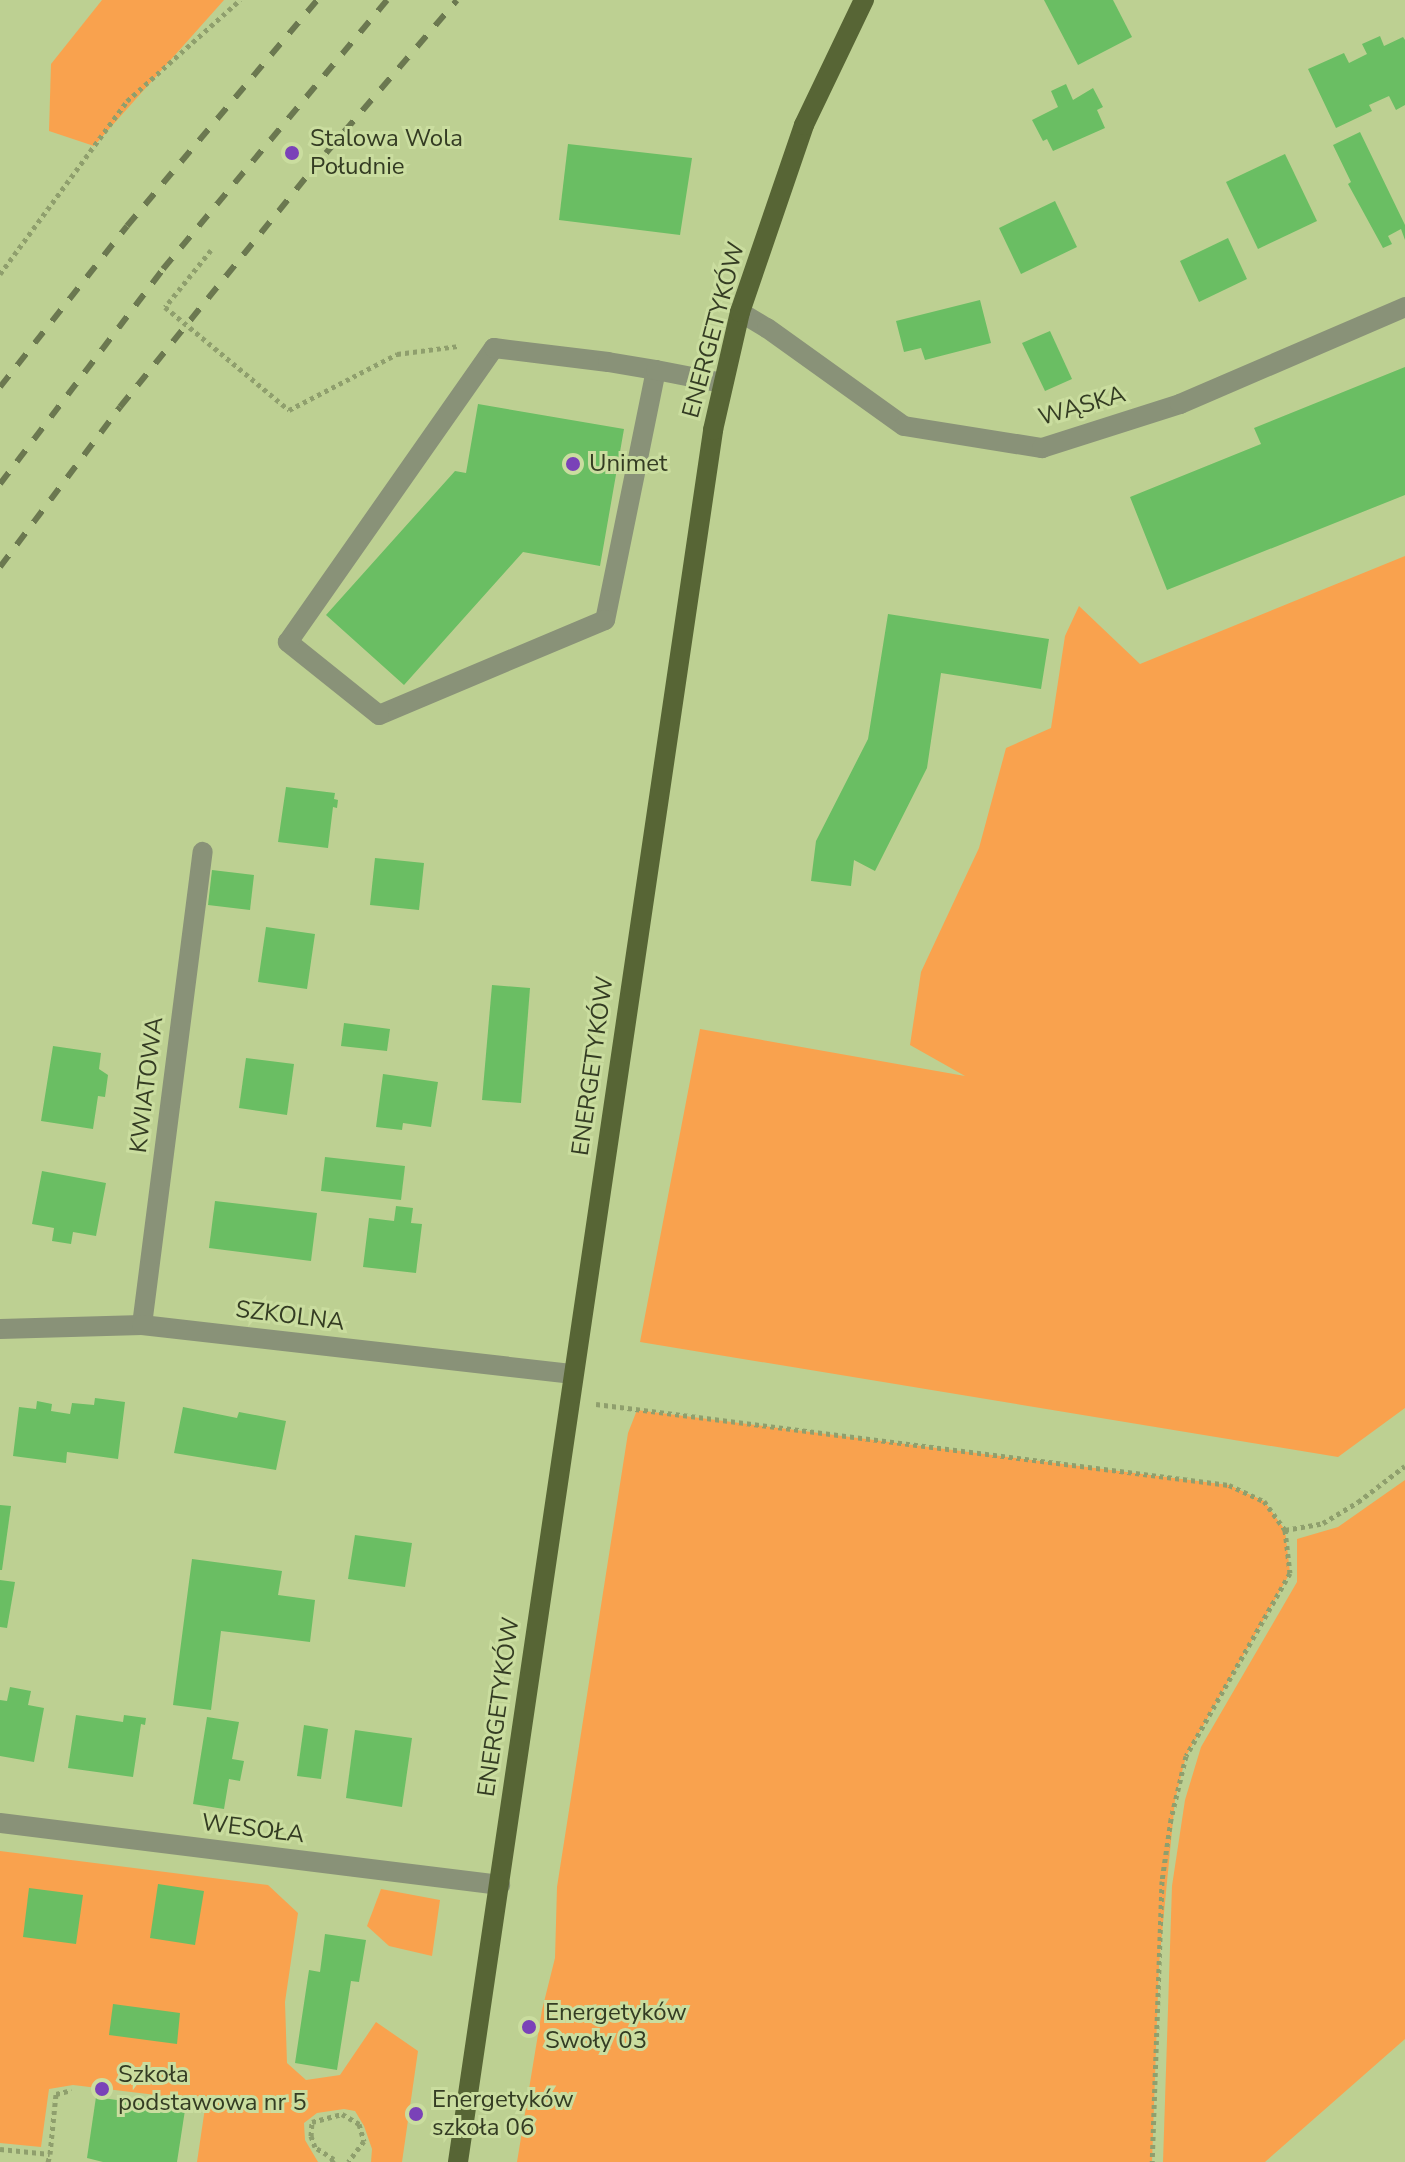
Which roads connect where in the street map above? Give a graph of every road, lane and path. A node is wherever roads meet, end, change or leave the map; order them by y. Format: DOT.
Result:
graph roads {
  1 [pos="240,0"];
  2 [pos="864,0"];
  3 [pos="211,250"];
  4 [pos="0,274"];
  5 [pos="1405,307"];
  6 [pos="740,312"];
  7 [pos="494,348"];
  8 [pos="656,370"];
  9 [pos="722,383"];
  10 [pos="203,852"];
  11 [pos="142,1325"];
  12 [pos="0,1329"];
  13 [pos="573,1374"];
  14 [pos="601,1389"];
  15 [pos="569,1401"];
  16 [pos="599,1405"];
  17 [pos="597,1420"];
  18 [pos="1405,1466"];
  19 [pos="1285,1530"];
  20 [pos="0,1823"];
  21 [pos="500,1885"];
  22 [pos="72,2090"];
  23 [pos="0,2149"];
  24 [pos="50,2154"];
  25 [pos="332,2161"];
  26 [pos="48,2162"];
  27 [pos="347,2162"];
  28 [pos="458,2162"];
  29 [pos="1152,2162"];
  1 -- 4 [label="path"];
  2 -- 6 [label="main road, ENERGETYKÓW"];
  3 -- 7 [label="path"];
  5 -- 6 [label="street, WĄSKA"];
  6 -- 9 [label="main road, ENERGETYKÓW"];
  7 -- 8 [label="street"];
  7 -- 8 [label="street"];
  8 -- 9 [label="street"];
  9 -- 13 [label="main road, ENERGETYKÓW"];
  10 -- 11 [label="street, KWIATOWA"];
  11 -- 12 [label="street, SZKOLNA"];
  11 -- 13 [label="street, SZKOLNA"];
  13 -- 15 [label="main road, ENERGETYKÓW"];
  14 -- 16 [label="path"];
  15 -- 16 [label="path"];
  15 -- 21 [label="main road, ENERGETYKÓW"];
  16 -- 17 [label="path"];
  16 -- 19 [label="path"];
  18 -- 19 [label="path"];
  19 -- 29 [label="path"];
  20 -- 21 [label="street, WESOŁA"];
  21 -- 28 [label="main road, ENERGETYKÓW"];
  22 -- 24 [label="path"];
  23 -- 24 [label="path"];
  24 -- 26 [label="path"];
  25 -- 27 [label="path"];
  25 -- 27 [label="path"];
}
